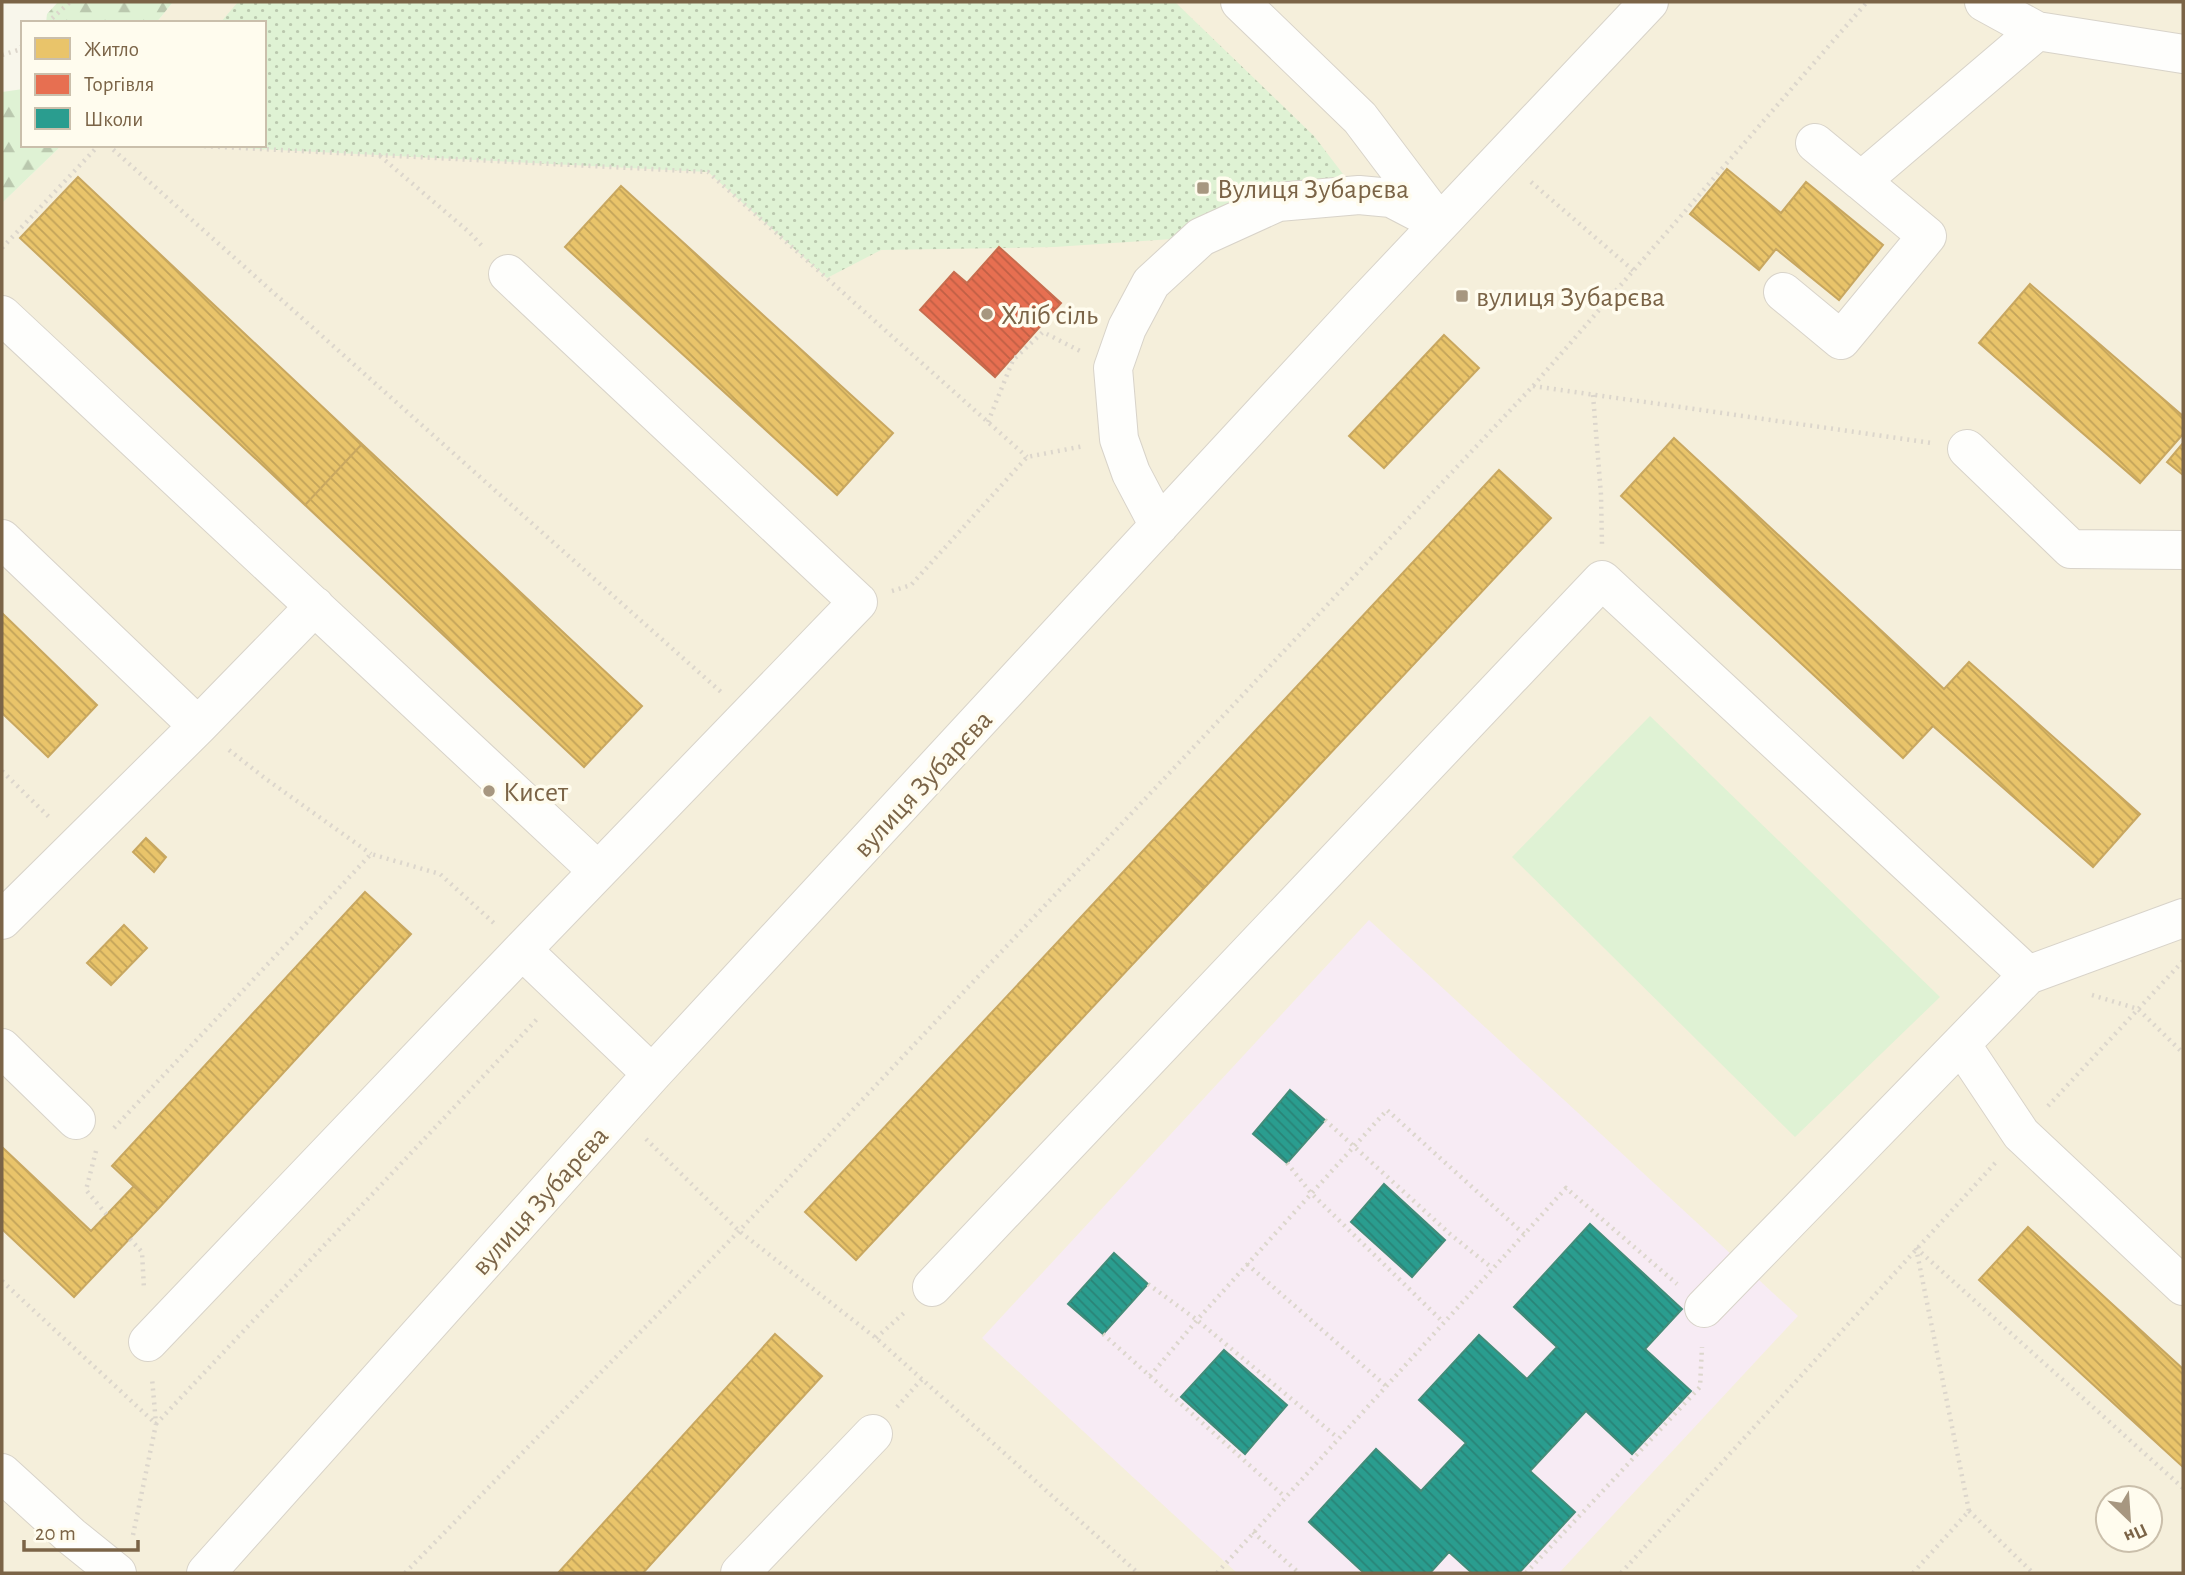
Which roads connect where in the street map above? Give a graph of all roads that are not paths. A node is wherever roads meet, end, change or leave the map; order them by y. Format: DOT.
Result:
graph roads {
  1 [pos="1240,2"];
  2 [pos="1649,2"];
  3 [pos="1984,2"];
  4 [pos="2037,31"];
  5 [pos="2183,54"];
  6 [pos="1815,143"];
  7 [pos="1861,181"];
  8 [pos="1439,223"];
  9 [pos="508,274"];
  10 [pos="1783,292"];
  11 [pos="2,315"];
  12 [pos="1967,449"];
  13 [pos="1159,526"];
  14 [pos="2,539"];
  15 [pos="2183,550"];
  16 [pos="315,606"];
  17 [pos="198,726"];
  18 [pos="598,871"];
  19 [pos="2183,918"];
  20 [pos="2,920"];
  21 [pos="522,950"];
  22 [pos="2028,975"];
  23 [pos="1961,1044"];
  24 [pos="2,1048"];
  25 [pos="652,1074"];
  26 [pos="87,1133"];
  27 [pos="2183,1286"];
  28 [pos="932,1287"];
  29 [pos="1704,1308"];
  30 [pos="149,1342"];
  31 [pos="873,1434"];
  32 [pos="2,1473"];
  33 [pos="124,1560"];
  34 [pos="206,1573"];
  35 [pos="740,1573"];
  1 -- 8 [label="street"];
  2 -- 8 [label="street, вулиця Зубарєва"];
  3 -- 4 [label="street"];
  4 -- 5 [label="street"];
  4 -- 7 [label="street"];
  6 -- 7 [label="street"];
  7 -- 10 [label="street"];
  8 -- 13 [label="street, вулиця Зубарєва"];
  8 -- 13 [label="street"];
  9 -- 18 [label="street"];
  11 -- 16 [label="street"];
  12 -- 15 [label="street"];
  13 -- 25 [label="street, вулиця Зубарєва"];
  14 -- 17 [label="street"];
  16 -- 17 [label="street"];
  16 -- 18 [label="street"];
  17 -- 20 [label="street"];
  18 -- 21 [label="street"];
  19 -- 22 [label="street"];
  21 -- 25 [label="street"];
  21 -- 30 [label="street"];
  22 -- 23 [label="street"];
  22 -- 28 [label="street"];
  23 -- 27 [label="street"];
  23 -- 29 [label="street"];
  24 -- 26 [label="street"];
  25 -- 34 [label="street, вулиця Зубарєва"];
  31 -- 35 [label="street"];
  32 -- 33 [label="street"];
}
